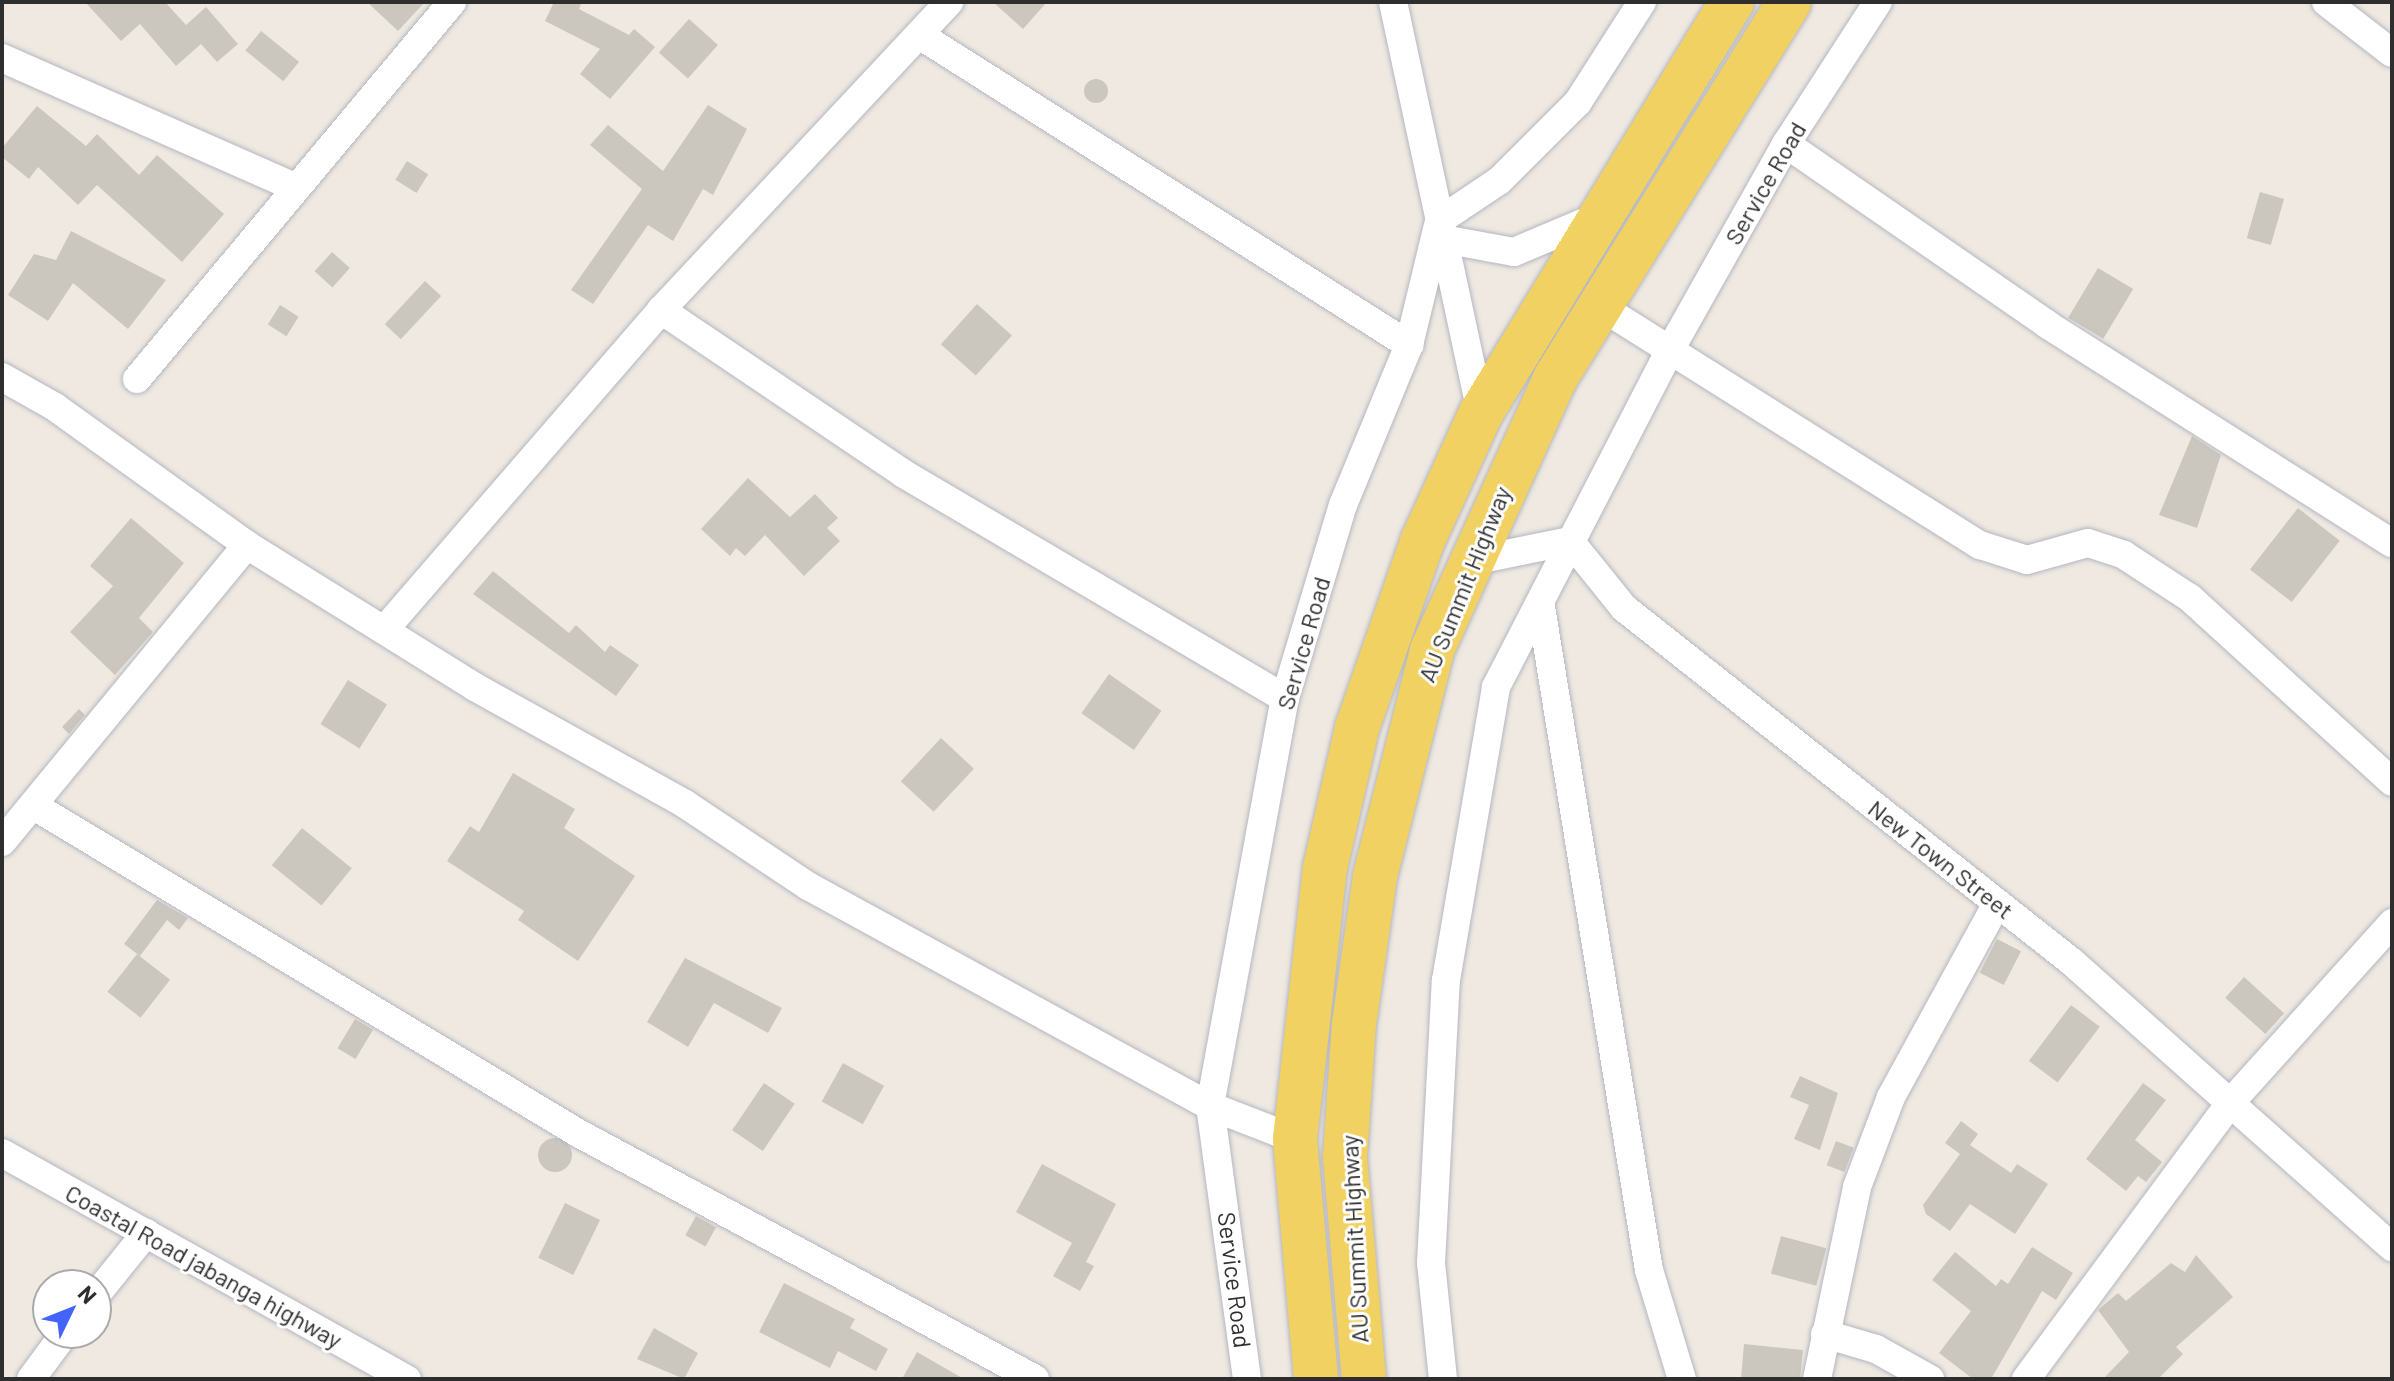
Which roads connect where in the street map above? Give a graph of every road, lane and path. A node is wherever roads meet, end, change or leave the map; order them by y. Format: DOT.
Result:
graph roads {
  1 [pos="452,2"];
  2 [pos="949,2"];
  3 [pos="1393,2"];
  4 [pos="1642,2"];
  5 [pos="1732,2"];
  6 [pos="1789,2"];
  7 [pos="1878,2"];
  8 [pos="2326,2"];
  9 [pos="921,36"];
  10 [pos="2392,53"];
  11 [pos="2,58"];
  12 [pos="1786,144"];
  13 [pos="297,188"];
  14 [pos="1597,217"];
  15 [pos="1441,230"];
  16 [pos="1600,306"];
  17 [pos="661,310"];
  18 [pos="1409,345"];
  19 [pos="1670,350"];
  20 [pos="2,377"];
  21 [pos="137,379"];
  22 [pos="1481,413"];
  23 [pos="1570,541"];
  24 [pos="2392,543"];
  25 [pos="247,545"];
  26 [pos="1467,562"];
  27 [pos="1541,607"];
  28 [pos="385,629"];
  29 [pos="1285,698"];
  30 [pos="2392,782"];
  31 [pos="34,806"];
  32 [pos="2,842"];
  33 [pos="1997,903"];
  34 [pos="2392,923"];
  35 [pos="2231,1102"];
  36 [pos="1210,1106"];
  37 [pos="1295,1139"];
  38 [pos="2,1153"];
  39 [pos="146,1233"];
  40 [pos="2392,1247"];
  41 [pos="112,1275"];
  42 [pos="1825,1334"];
  43 [pos="53,1349"];
  44 [pos="401,1378"];
  45 [pos="31,1379"];
  46 [pos="1035,1379"];
  47 [pos="1247,1379"];
  48 [pos="1316,1379"];
  49 [pos="1364,1379"];
  50 [pos="1443,1379"];
  51 [pos="1682,1379"];
  52 [pos="1817,1379"];
  53 [pos="1930,1379"];
  54 [pos="2026,1379"];
  1 -- 13 [label="street"];
  2 -- 9 [label="street"];
  3 -- 15 [label="street"];
  4 -- 15 [label="street"];
  5 -- 14 [label="main road, AU Summit Highway"];
  6 -- 16 [label="main road, AU Summit Highway"];
  7 -- 12 [label="street, Service Road"];
  8 -- 10 [label="street"];
  9 -- 17 [label="street"];
  9 -- 18 [label="street"];
  11 -- 13 [label="street"];
  12 -- 19 [label="street, Service Road"];
  12 -- 24 [label="street"];
  13 -- 21 [label="street"];
  14 -- 15 [label="street"];
  14 -- 22 [label="main road, AU Summit Highway"];
  15 -- 18 [label="street, Service Road"];
  15 -- 22 [label="street"];
  16 -- 19 [label="street"];
  16 -- 26 [label="main road, AU Summit Highway"];
  17 -- 28 [label="street"];
  17 -- 29 [label="street"];
  18 -- 29 [label="street, Service Road"];
  19 -- 23 [label="street, Service Road"];
  19 -- 30 [label="street"];
  20 -- 25 [label="street"];
  22 -- 37 [label="main road, AU Summit Highway"];
  23 -- 26 [label="street"];
  23 -- 27 [label="street, Service Road"];
  23 -- 33 [label="street, New Town Street"];
  25 -- 28 [label="street"];
  25 -- 31 [label="street"];
  26 -- 49 [label="main road, AU Summit Highway"];
  27 -- 50 [label="street, Service Road"];
  27 -- 51 [label="street"];
  28 -- 36 [label="street"];
  29 -- 36 [label="street, Service Road"];
  31 -- 32 [label="street"];
  31 -- 46 [label="street"];
  33 -- 35 [label="street, New Town Street"];
  33 -- 42 [label="street"];
  34 -- 35 [label="street"];
  35 -- 40 [label="street, New Town Street"];
  35 -- 54 [label="street"];
  36 -- 37 [label="street"];
  36 -- 47 [label="street, Service Road"];
  37 -- 48 [label="main road, AU Summit Highway"];
  38 -- 39 [label="street, Coastal Road jabanga highway"];
  39 -- 41 [label="street"];
  39 -- 44 [label="street, Coastal Road jabanga highway"];
  42 -- 52 [label="street"];
  42 -- 53 [label="street"];
  43 -- 45 [label="street"];
}
